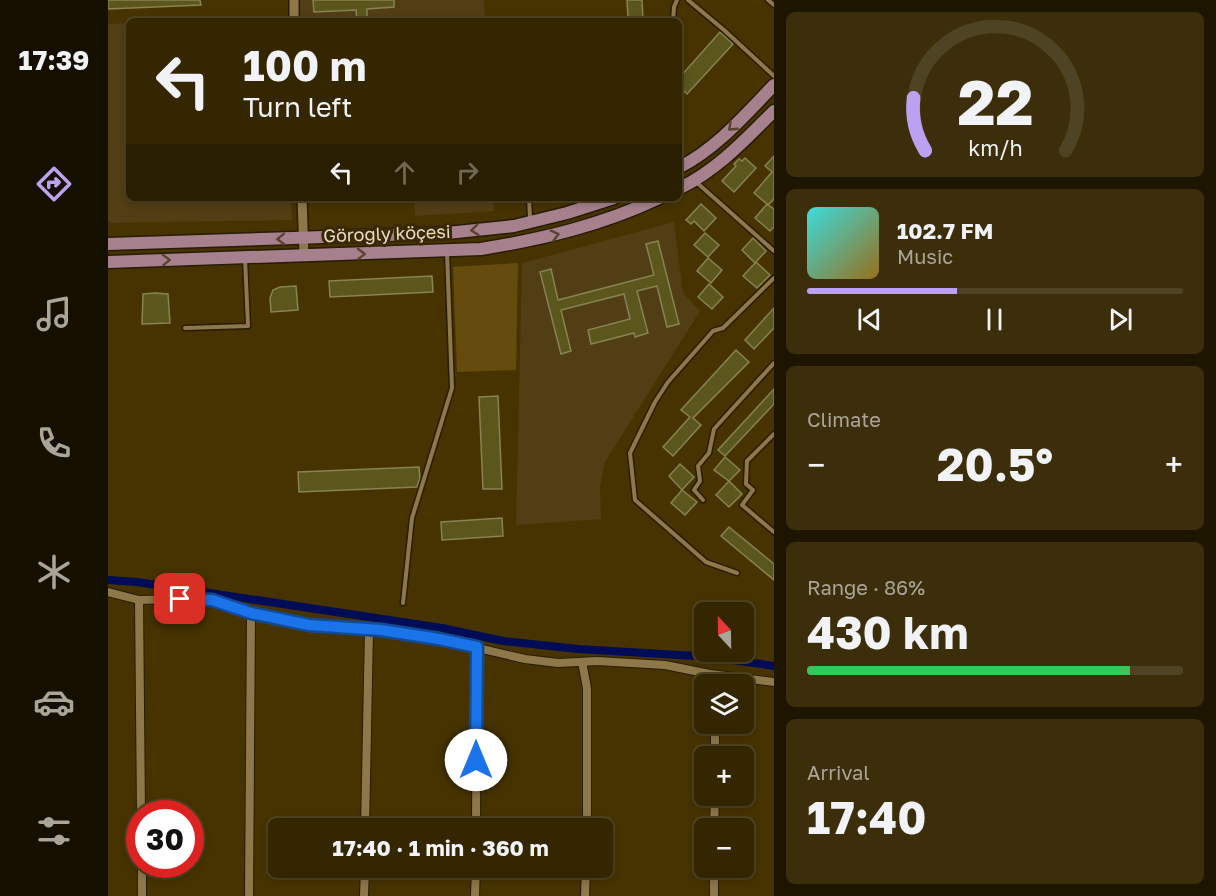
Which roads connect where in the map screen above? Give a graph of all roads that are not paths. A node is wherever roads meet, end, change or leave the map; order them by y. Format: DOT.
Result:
graph roads {
  1 [pos="294,0"];
  2 [pos="677,0"];
  3 [pos="688,0"];
  4 [pos="768,0"];
  5 [pos="774,5"];
  6 [pos="294,18"];
  7 [pos="674,18"];
  8 [pos="774,76"];
  9 [pos="774,85"];
  10 [pos="774,111"];
  11 [pos="682,163"];
  12 [pos="695,181"];
  13 [pos="682,187"];
  14 [pos="302,201"];
  15 [pos="530,201"];
  16 [pos="605,201"];
  17 [pos="652,201"];
  18 [pos="530,222"];
  19 [pos="303,239"];
  20 [pos="108,244"];
  21 [pos="447,251"];
  22 [pos="774,251"];
  23 [pos="304,255"];
  24 [pos="245,257"];
  25 [pos="108,261"];
  26 [pos="774,278"];
  27 [pos="185,328"];
  28 [pos="774,363"];
  29 [pos="774,434"];
  30 [pos="703,500"];
  31 [pos="774,532"];
  32 [pos="737,573"];
  33 [pos="108,592"];
  34 [pos="139,600"];
  35 [pos="403,603"];
  36 [pos="251,613"];
  37 [pos="369,630"];
  38 [pos="477,647"];
  39 [pos="582,662"];
  40 [pos="711,674"];
  41 [pos="754,680"];
  42 [pos="774,682"];
  43 [pos="141,800"];
  44 [pos="365,818"];
  45 [pos="476,818"];
  46 [pos="587,818"];
  47 [pos="142,878"];
  48 [pos="365,878"];
  49 [pos="476,878"];
  50 [pos="586,878"];
  51 [pos="714,878"];
  52 [pos="142,896"];
  53 [pos="249,896"];
  54 [pos="364,896"];
  55 [pos="475,896"];
  56 [pos="585,896"];
  57 [pos="714,896"];
  1 -- 6 [label="street"];
  2 -- 7 [label="lane"];
  3 -- 8 [label="lane"];
  4 -- 5 [label="lane"];
  9 -- 11 [label="main road, one-way"];
  10 -- 12 [label="main road"];
  12 -- 13 [label="main road"];
  12 -- 22 [label="lane"];
  14 -- 19 [label="street"];
  15 -- 18 [label="lane"];
  16 -- 18 [label="main road, Görogly köçesi"];
  21 -- 17 [label="main road, Görogly köçesi, one-way"];
  18 -- 19 [label="main road, Görogly köçesi, one-way"];
  19 -- 20 [label="main road, Görogly köçesi, one-way"];
  19 -- 23 [label="street"];
  23 -- 21 [label="main road, Görogly köçesi, one-way"];
  21 -- 35 [label="lane"];
  23 -- 24 [label="main road, Görogly köçesi"];
  25 -- 24 [label="main road, Görogly köçesi, one-way"];
  24 -- 27 [label="lane"];
  26 -- 32 [label="lane"];
  28 -- 30 [label="lane"];
  29 -- 31 [label="lane"];
  33 -- 34 [label="street"];
  34 -- 36 [label="street"];
  34 -- 43 [label="street"];
  36 -- 37 [label="street"];
  36 -- 53 [label="street"];
  37 -- 38 [label="street"];
  37 -- 44 [label="street"];
  38 -- 39 [label="street"];
  38 -- 45 [label="street"];
  39 -- 40 [label="street"];
  39 -- 46 [label="street"];
  41 -- 42 [label="street"];
  47 -- 52 [label="street"];
  48 -- 54 [label="street"];
  49 -- 55 [label="street"];
  50 -- 56 [label="street"];
  51 -- 57 [label="street"];
}
